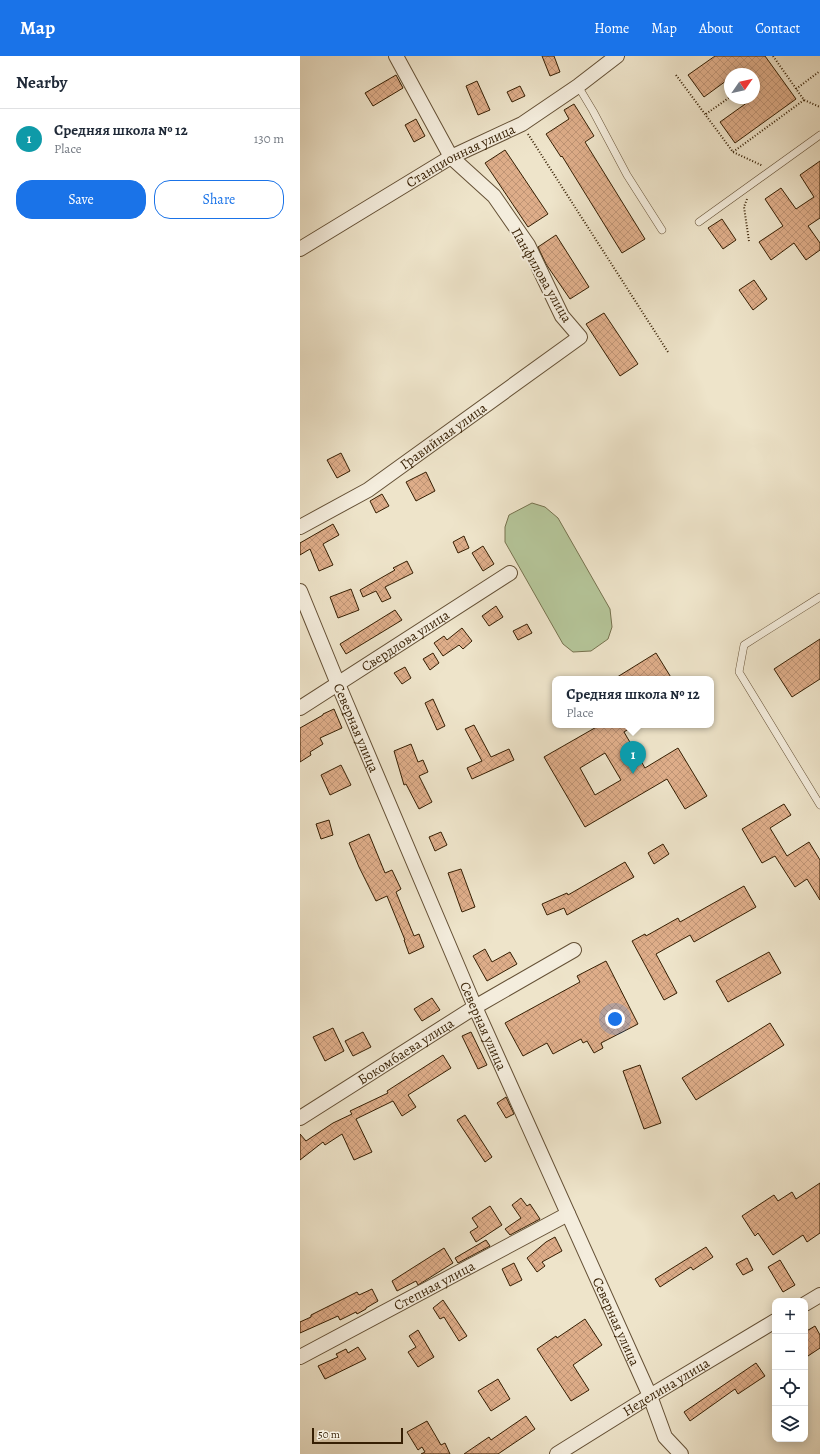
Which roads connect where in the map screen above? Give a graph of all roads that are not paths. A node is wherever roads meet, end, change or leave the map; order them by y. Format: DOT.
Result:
graph roads {
  1 [pos="396,56"];
  2 [pos="617,56"];
  3 [pos="578,86"];
  4 [pos="820,135"];
  5 [pos="451,157"];
  6 [pos="699,222"];
  7 [pos="662,230"];
  8 [pos="300,250"];
  9 [pos="580,337"];
  10 [pos="300,527"];
  11 [pos="510,573"];
  12 [pos="300,591"];
  13 [pos="820,597"];
  14 [pos="338,684"];
  15 [pos="300,708"];
  16 [pos="820,805"];
  17 [pos="574,950"];
  18 [pos="475,1007"];
  19 [pos="300,1118"];
  20 [pos="568,1214"];
  21 [pos="820,1295"];
  22 [pos="808,1302"];
  23 [pos="772,1324"];
  24 [pos="300,1357"];
  25 [pos="650,1396"];
  26 [pos="557,1454"];
  27 [pos="681,1454"];
  1 -- 5 [label="street, Панфилова улица"];
  2 -- 3 [label="street, Станционная улица"];
  3 -- 5 [label="street, Станционная улица"];
  3 -- 7 [label="lane"];
  4 -- 6 [label="lane"];
  5 -- 8 [label="street, Станционная улица"];
  5 -- 9 [label="street, Панфилова улица"];
  9 -- 10 [label="street, Гравийная улица"];
  11 -- 14 [label="street, Свердлова улица"];
  12 -- 14 [label="street, Северная улица"];
  13 -- 16 [label="lane"];
  14 -- 15 [label="street, Свердлова улица"];
  14 -- 18 [label="street, Северная улица"];
  17 -- 18 [label="street, Бокомбаева улица"];
  18 -- 19 [label="street, Бокомбаева улица"];
  18 -- 20 [label="street, Северная улица"];
  20 -- 24 [label="street, Степная улица"];
  20 -- 25 [label="street, Северная улица"];
  21 -- 22 [label="street"];
  23 -- 25 [label="street, Неделина улица"];
  25 -- 26 [label="street, Неделина улица"];
  25 -- 27 [label="street, Северная улица"];
}
